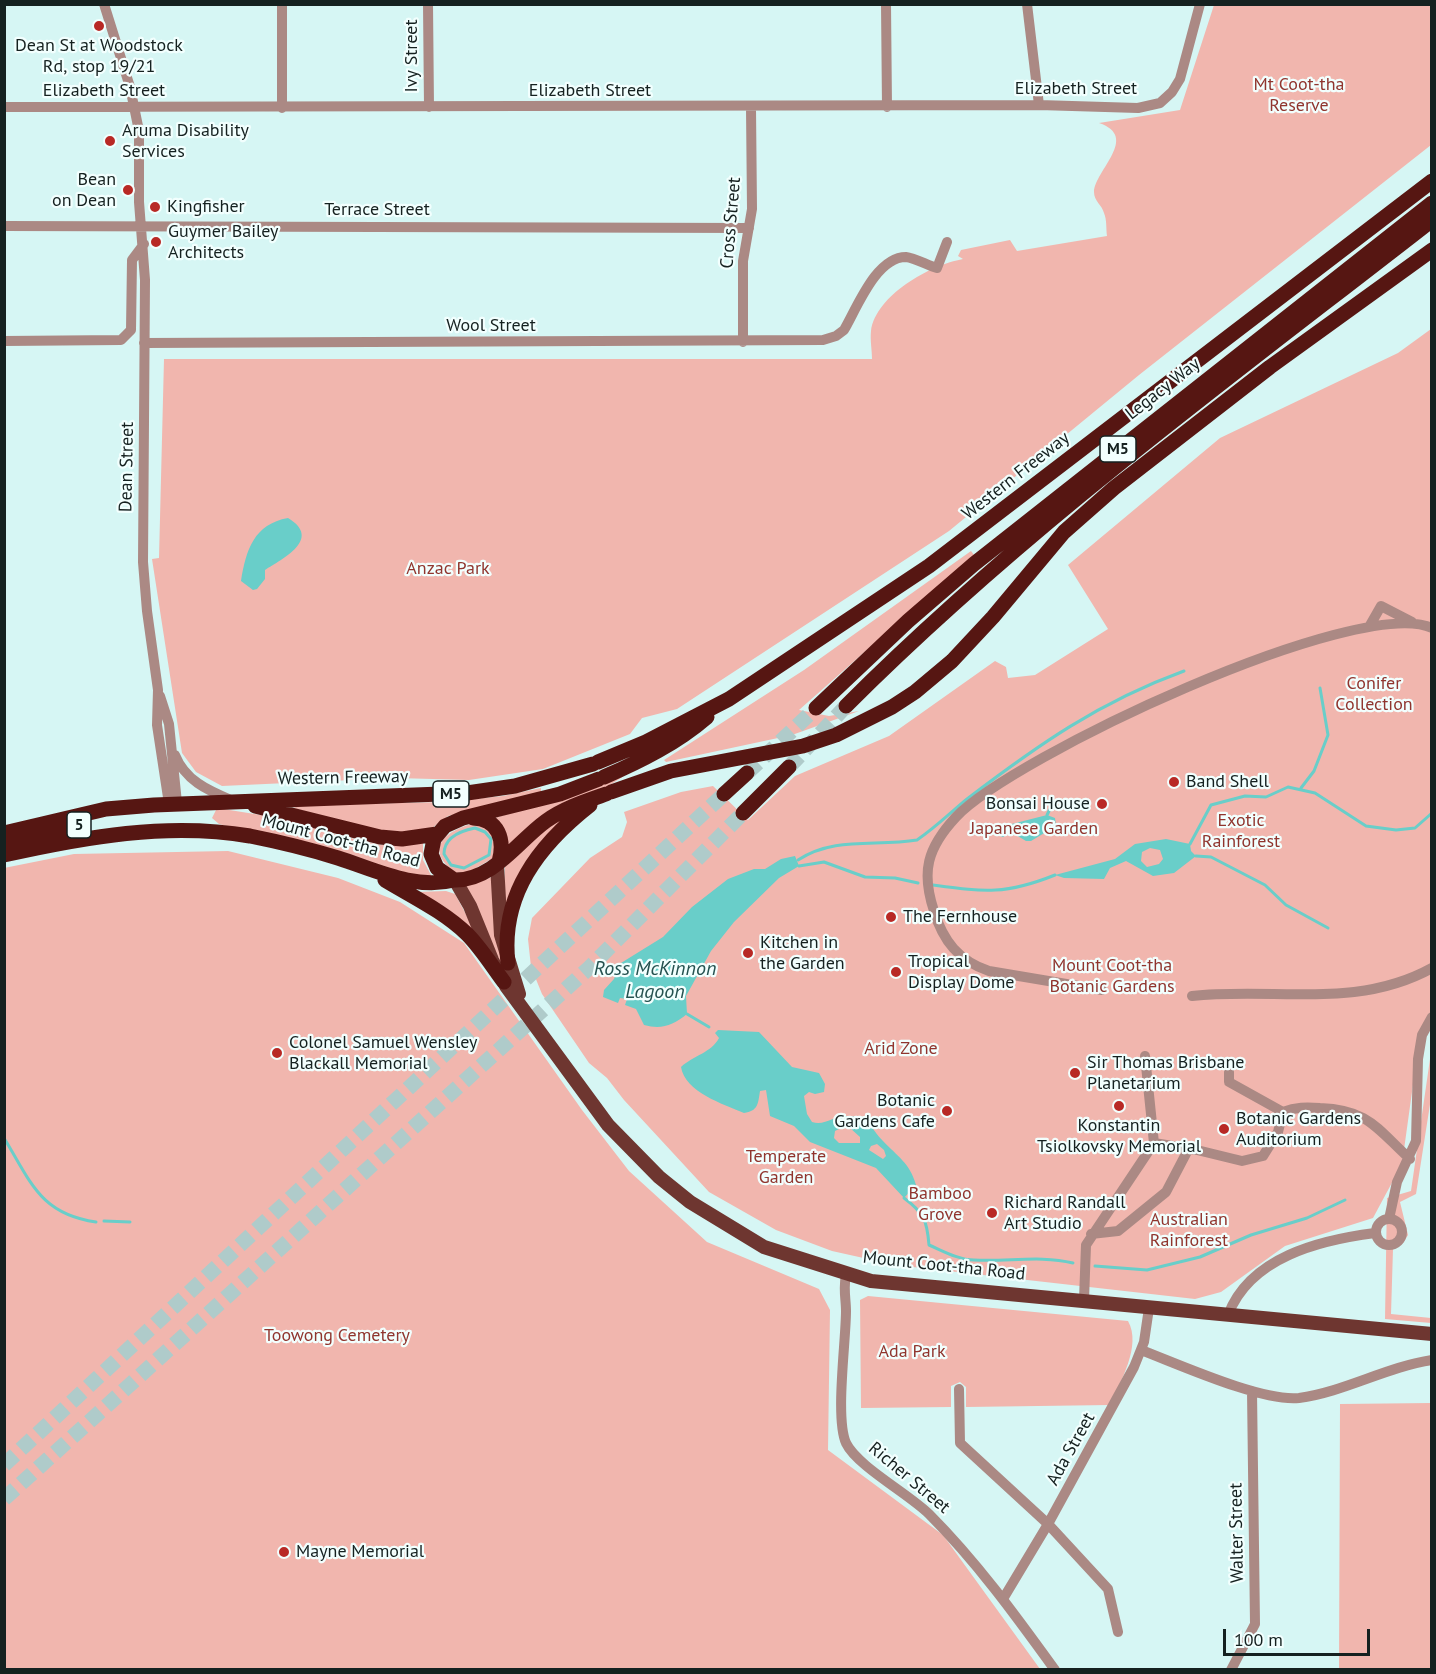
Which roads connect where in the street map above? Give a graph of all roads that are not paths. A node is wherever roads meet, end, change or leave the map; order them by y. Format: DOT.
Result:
graph roads {
  1 [pos="104,4"];
  2 [pos="282,4"];
  3 [pos="428,4"];
  4 [pos="886,4"];
  5 [pos="1027,4"];
  6 [pos="1200,4"];
  7 [pos="1039,105"];
  8 [pos="4,107"];
  9 [pos="135,107"];
  10 [pos="429,107"];
  11 [pos="887,107"];
  12 [pos="282,108"];
  13 [pos="751,108"];
  14 [pos="1431,181"];
  15 [pos="1431,203"];
  16 [pos="1431,220"];
  17 [pos="4,225"];
  18 [pos="142,225"];
  19 [pos="749,228"];
  20 [pos="947,242"];
  21 [pos="144,244"];
  22 [pos="1431,250"];
  23 [pos="4,341"];
  24 [pos="743,342"];
  25 [pos="144,343"];
  26 [pos="1412,622"];
  27 [pos="1369,627"];
  28 [pos="1431,628"];
  29 [pos="158,690"];
  30 [pos="846,706"];
  31 [pos="816,708"];
  32 [pos="171,743"];
  33 [pos="168,766"];
  34 [pos="789,767"];
  35 [pos="598,771"];
  36 [pos="747,773"];
  37 [pos="607,794"];
  38 [pos="724,794"];
  39 [pos="234,800"];
  40 [pos="167,804"];
  41 [pos="743,813"];
  42 [pos="458,820"];
  43 [pos="4,832"];
  44 [pos="437,834"];
  45 [pos="4,844"];
  46 [pos="4,855"];
  47 [pos="498,863"];
  48 [pos="358,865"];
  49 [pos="454,880"];
  50 [pos="508,963"];
  51 [pos="1431,968"];
  52 [pos="504,982"];
  53 [pos="1102,990"];
  54 [pos="1192,996"];
  55 [pos="524,1007"];
  56 [pos="1431,1017"];
  57 [pos="1145,1056"];
  58 [pos="1229,1072"];
  59 [pos="1284,1112"];
  60 [pos="1154,1143"];
  61 [pos="1189,1148"];
  62 [pos="1410,1159"];
  63 [pos="1389,1219"];
  64 [pos="1375,1233"];
  65 [pos="1091,1234"];
  66 [pos="846,1275"];
  67 [pos="1084,1300"];
  68 [pos="1149,1308"];
  69 [pos="1228,1315"];
  70 [pos="1431,1334"];
  71 [pos="1141,1350"];
  72 [pos="1431,1360"];
  73 [pos="959,1389"];
  74 [pos="1252,1391"];
  75 [pos="1048,1524"];
  76 [pos="1003,1599"];
  77 [pos="1118,1632"];
  78 [pos="1055,1670"];
  79 [pos="1231,1670"];
  1 -- 9 [label="street, Dean Street"];
  2 -- 12 [label="street"];
  3 -- 10 [label="street, Ivy Street"];
  4 -- 11 [label="street"];
  5 -- 7 [label="street"];
  6 -- 7 [label="street, Elizabeth Street"];
  7 -- 11 [label="street, Elizabeth Street"];
  8 -- 9 [label="street, Elizabeth Street"];
  9 -- 12 [label="street, Elizabeth Street"];
  9 -- 18 [label="street, Dean Street"];
  10 -- 12 [label="street, Elizabeth Street"];
  10 -- 13 [label="street, Elizabeth Street"];
  11 -- 13 [label="street, Elizabeth Street"];
  13 -- 19 [label="street, Cross Street"];
  14 -- 35 [label="highway, Western Freeway / M5"];
  15 -- 31 [label="highway, Legacy Way / M5"];
  16 -- 30 [label="highway, Legacy Way / M5"];
  17 -- 18 [label="street, Terrace Street"];
  18 -- 19 [label="street, Terrace Street"];
  18 -- 21 [label="street, Dean Street"];
  19 -- 24 [label="street, Cross Street"];
  20 -- 24 [label="street, Wool Street"];
  21 -- 23 [label="street"];
  21 -- 25 [label="street, Dean Street"];
  22 -- 37 [label="highway, M5"];
  24 -- 25 [label="street, Wool Street"];
  25 -- 29 [label="street, Dean Street"];
  26 -- 27 [label="street"];
  26 -- 27 [label="street"];
  26 -- 28 [label="street"];
  27 -- 53 [label="street"];
  29 -- 32 [label="street, Dean Street"];
  29 -- 33 [label="street, Dean Street"];
  32 -- 33 [label="street, Dean Street"];
  32 -- 39 [label="street"];
  33 -- 40 [label="street, Dean Street"];
  34 -- 41 [label="highway"];
  35 -- 39 [label="highway, Western Freeway / M5"];
  35 -- 42 [label="highway"];
  36 -- 38 [label="highway"];
  37 -- 47 [label="highway, M5"];
  37 -- 50 [label="highway"];
  39 -- 40 [label="highway, 5"];
  39 -- 44 [label="highway"];
  40 -- 43 [label="highway"];
  40 -- 45 [label="highway, 5"];
  42 -- 44 [label="highway"];
  42 -- 47 [label="highway"];
  44 -- 49 [label="highway"];
  46 -- 48 [label="highway, Mount Coot-tha Road / 5"];
  47 -- 49 [label="highway, 5"];
  47 -- 50 [label="main road, Mount Coot-tha Road"];
  48 -- 49 [label="highway, Mount Coot-tha Road / 5"];
  48 -- 52 [label="highway"];
  49 -- 52 [label="main road, Mount Coot-tha Road"];
  50 -- 55 [label="main road, Mount Coot-tha Road"];
  51 -- 54 [label="street"];
  52 -- 55 [label="main road, Mount Coot-tha Road"];
  55 -- 66 [label="main road, Mount Coot-tha Road"];
  56 -- 62 [label="street"];
  57 -- 60 [label="street"];
  58 -- 59 [label="street"];
  59 -- 61 [label="street"];
  59 -- 62 [label="street"];
  60 -- 61 [label="street"];
  60 -- 65 [label="street"];
  61 -- 65 [label="street"];
  62 -- 63 [label="street"];
  63 -- 64 [label="street"];
  63 -- 64 [label="street"];
  64 -- 69 [label="street"];
  65 -- 67 [label="street"];
  66 -- 67 [label="main road, Mount Coot-tha Road"];
  66 -- 76 [label="street, Richer Street"];
  67 -- 68 [label="main road, Mount Coot-tha Road"];
  68 -- 69 [label="main road, Mount Coot-tha Road"];
  68 -- 71 [label="street, Ada Street"];
  69 -- 70 [label="main road, Mount Coot-tha Road"];
  71 -- 74 [label="street"];
  71 -- 75 [label="street, Ada Street"];
  72 -- 74 [label="street"];
  73 -- 75 [label="street"];
  74 -- 79 [label="street, Walter Street"];
  75 -- 76 [label="street, Ada Street"];
  75 -- 77 [label="street"];
  76 -- 78 [label="street, Richer Street"];
}
